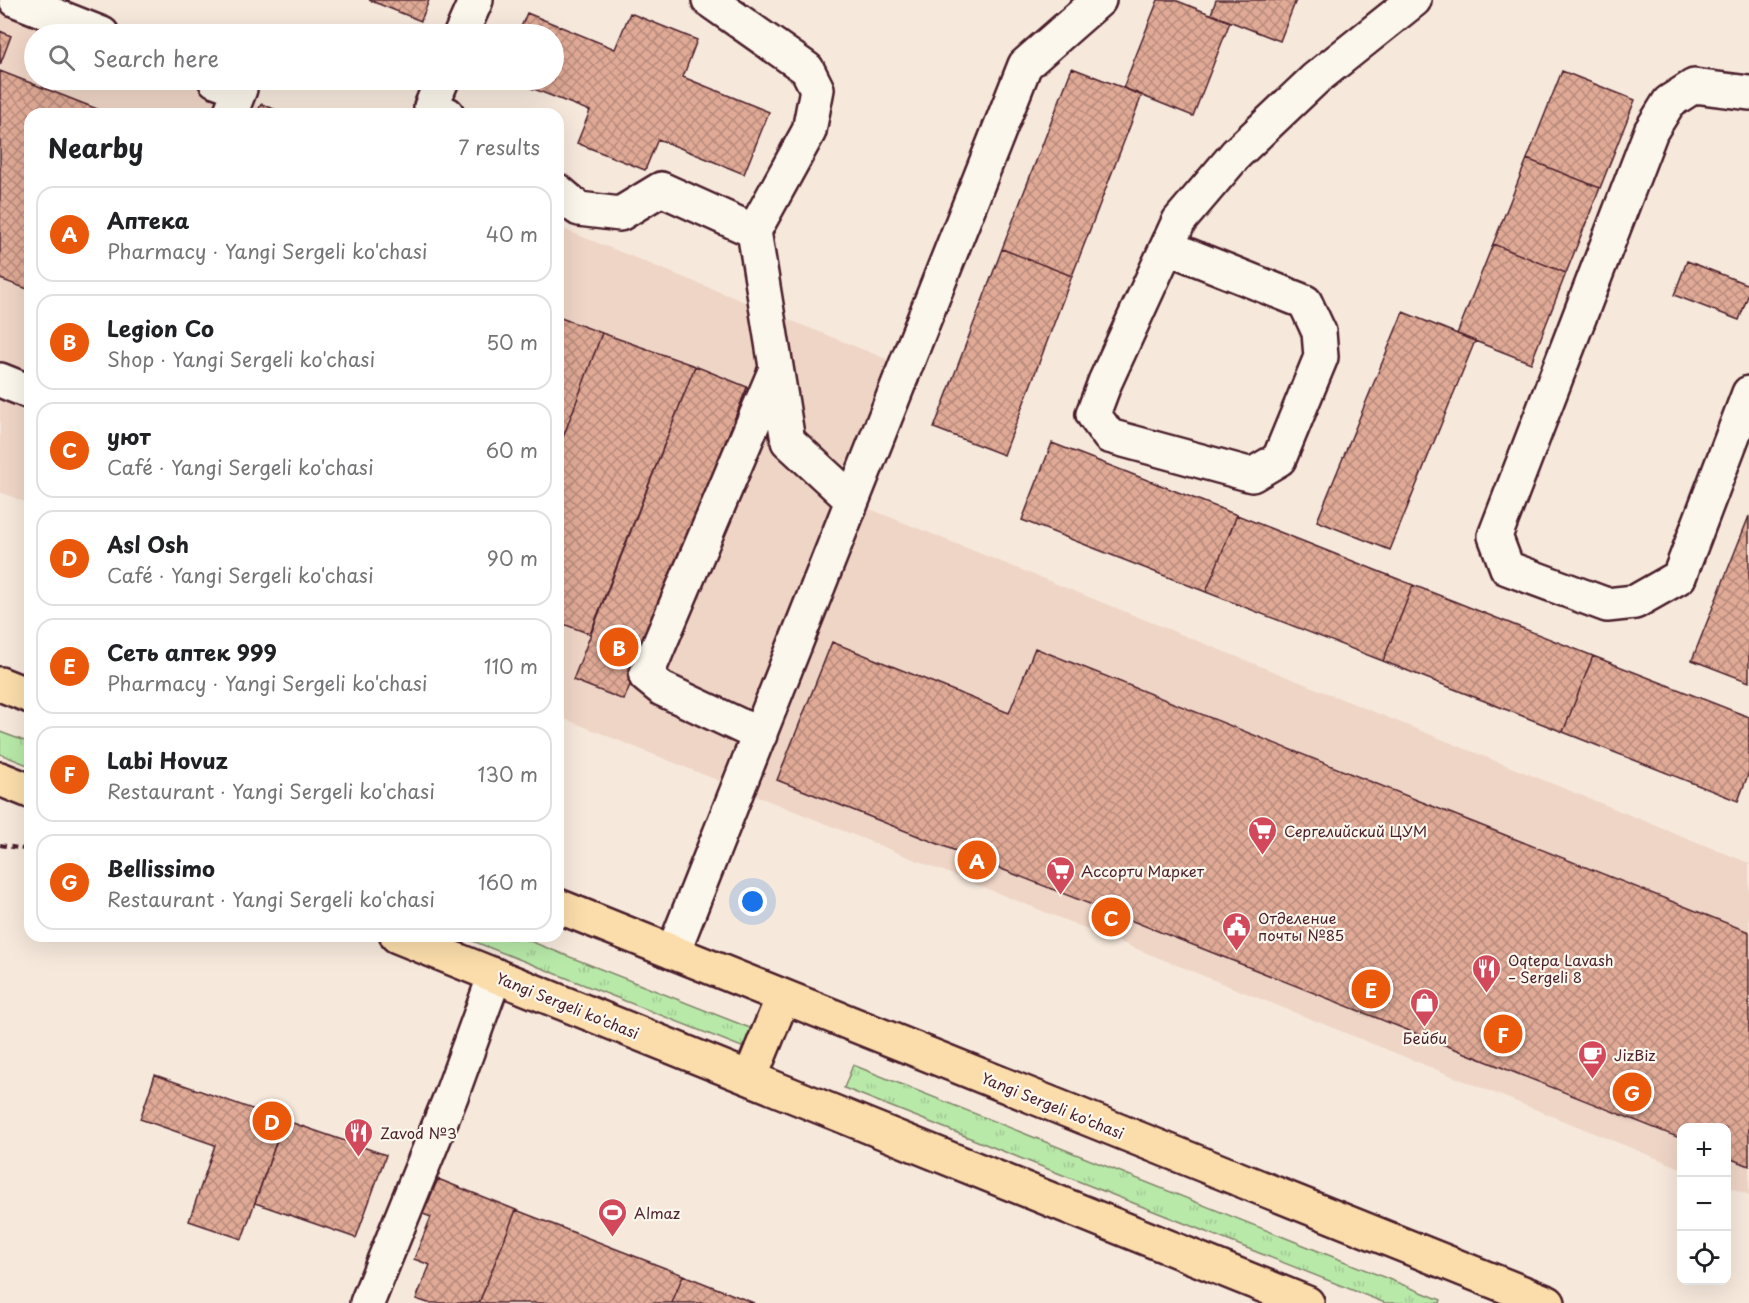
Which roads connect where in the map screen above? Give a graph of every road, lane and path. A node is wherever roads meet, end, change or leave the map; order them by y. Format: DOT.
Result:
graph roads {
  1 [pos="16,0"];
  2 [pos="476,0"];
  3 [pos="709,0"];
  4 [pos="1099,0"];
  5 [pos="1414,0"];
  6 [pos="77,24"];
  7 [pos="465,24"];
  8 [pos="240,90"];
  9 [pos="438,90"];
  10 [pos="1749,93"];
  11 [pos="232,108"];
  12 [pos="433,108"];
  13 [pos="564,195"];
  14 [pos="754,231"];
  15 [pos="1167,247"];
  16 [pos="776,369"];
  17 [pos="0,380"];
  18 [pos="24,390"];
  19 [pos="1749,393"];
  20 [pos="852,500"];
  21 [pos="0,684"];
  22 [pos="24,694"];
  23 [pos="760,735"];
  24 [pos="0,779"];
  25 [pos="24,788"];
  26 [pos="0,845"];
  27 [pos="24,849"];
  28 [pos="564,908"];
  29 [pos="412,942"];
  30 [pos="673,952"];
  31 [pos="495,975"];
  32 [pos="783,997"];
  33 [pos="750,1078"];
  34 [pos="1515,1297"];
  35 [pos="367,1303"];
  36 [pos="1307,1303"];
  37 [pos="1548,1303"];
  1 -- 6 [label="lane"];
  2 -- 7 [label="lane"];
  3 -- 14 [label="lane"];
  4 -- 20 [label="lane"];
  5 -- 15 [label="lane"];
  8 -- 11 [label="lane"];
  9 -- 12 [label="lane"];
  10 -- 19 [label="lane"];
  13 -- 14 [label="lane"];
  14 -- 16 [label="lane"];
  15 -- 15 [label="lane"];
  16 -- 20 [label="lane"];
  16 -- 23 [label="lane"];
  17 -- 18 [label="lane"];
  20 -- 23 [label="lane"];
  21 -- 22 [label="main road"];
  23 -- 30 [label="lane"];
  24 -- 25 [label="main road"];
  26 -- 27 [label="path"];
  28 -- 30 [label="main road, Yangi Sergeli ko'chasi"];
  29 -- 31 [label="main road, Yangi Sergeli ko'chasi"];
  30 -- 32 [label="main road, Yangi Sergeli ko'chasi"];
  31 -- 33 [label="main road, Yangi Sergeli ko'chasi"];
  31 -- 35 [label="lane"];
  32 -- 33 [label="main road"];
  32 -- 34 [label="main road, Yangi Sergeli ko'chasi"];
  33 -- 36 [label="main road, Yangi Sergeli ko'chasi"];
  34 -- 37 [label="main road, Yangi Sergeli ko'chasi"];
}
